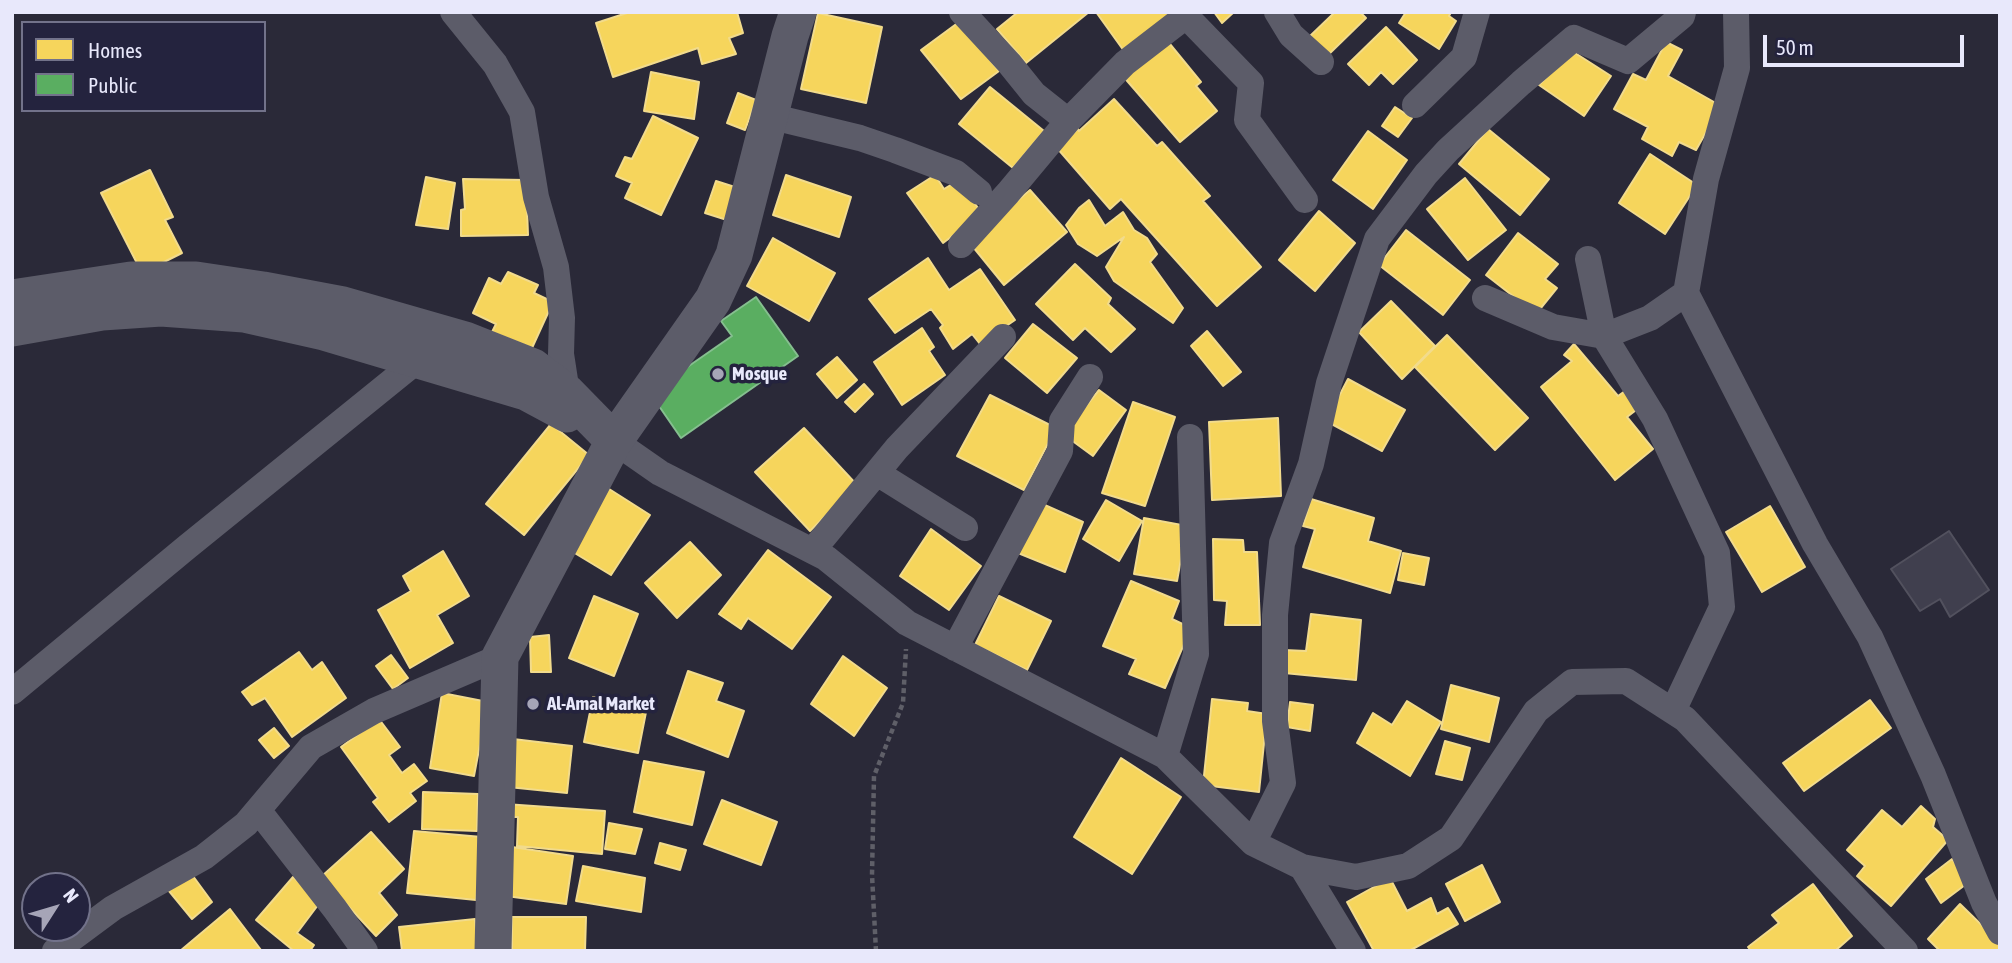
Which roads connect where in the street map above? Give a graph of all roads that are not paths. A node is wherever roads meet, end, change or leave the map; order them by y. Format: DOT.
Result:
graph roads {
  1 [pos="453,12"];
  2 [pos="798,12"];
  3 [pos="962,12"];
  4 [pos="1277,12"];
  5 [pos="1477,12"];
  6 [pos="1683,12"];
  7 [pos="1736,12"];
  8 [pos="1321,62"];
  9 [pos="1415,106"];
  10 [pos="769,116"];
  11 [pos="1068,121"];
  12 [pos="979,192"];
  13 [pos="1304,200"];
  14 [pos="961,245"];
  15 [pos="1588,259"];
  16 [pos="1686,293"];
  17 [pos="12,298"];
  18 [pos="1485,298"];
  19 [pos="12,328"];
  20 [pos="1604,336"];
  21 [pos="1003,337"];
  22 [pos="423,345"];
  23 [pos="1090,376"];
  24 [pos="567,393"];
  25 [pos="1190,437"];
  26 [pos="614,441"];
  27 [pos="877,473"];
  28 [pos="965,528"];
  29 [pos="813,550"];
  30 [pos="955,648"];
  31 [pos="500,657"];
  32 [pos="12,692"];
  33 [pos="1673,711"];
  34 [pos="1165,756"];
  35 [pos="258,810"];
  36 [pos="1253,843"];
  37 [pos="1302,867"];
  38 [pos="2000,932"];
  39 [pos="55,951"];
  40 [pos="365,951"];
  41 [pos="493,951"];
  42 [pos="1353,951"];
  43 [pos="1905,951"];
  1 -- 24 [label="street"];
  2 -- 10 [label="street"];
  3 -- 11 [label="street"];
  4 -- 8 [label="street"];
  5 -- 9 [label="street"];
  6 -- 36 [label="street"];
  7 -- 16 [label="street"];
  10 -- 12 [label="street"];
  10 -- 26 [label="street"];
  11 -- 13 [label="street"];
  11 -- 14 [label="street"];
  15 -- 20 [label="street"];
  16 -- 20 [label="street"];
  16 -- 38 [label="street"];
  17 -- 22 [label="street"];
  18 -- 20 [label="street"];
  19 -- 22 [label="street"];
  20 -- 33 [label="street"];
  21 -- 27 [label="street"];
  22 -- 24 [label="street"];
  22 -- 26 [label="street"];
  22 -- 32 [label="street"];
  23 -- 30 [label="street"];
  24 -- 26 [label="street"];
  25 -- 34 [label="street"];
  26 -- 29 [label="street"];
  26 -- 31 [label="street"];
  27 -- 28 [label="street"];
  27 -- 29 [label="street"];
  29 -- 30 [label="street"];
  30 -- 34 [label="street"];
  31 -- 35 [label="street"];
  31 -- 41 [label="street"];
  33 -- 37 [label="street"];
  33 -- 43 [label="street"];
  34 -- 36 [label="street"];
  35 -- 39 [label="street"];
  35 -- 40 [label="street"];
  36 -- 37 [label="street"];
  37 -- 42 [label="street"];
}
